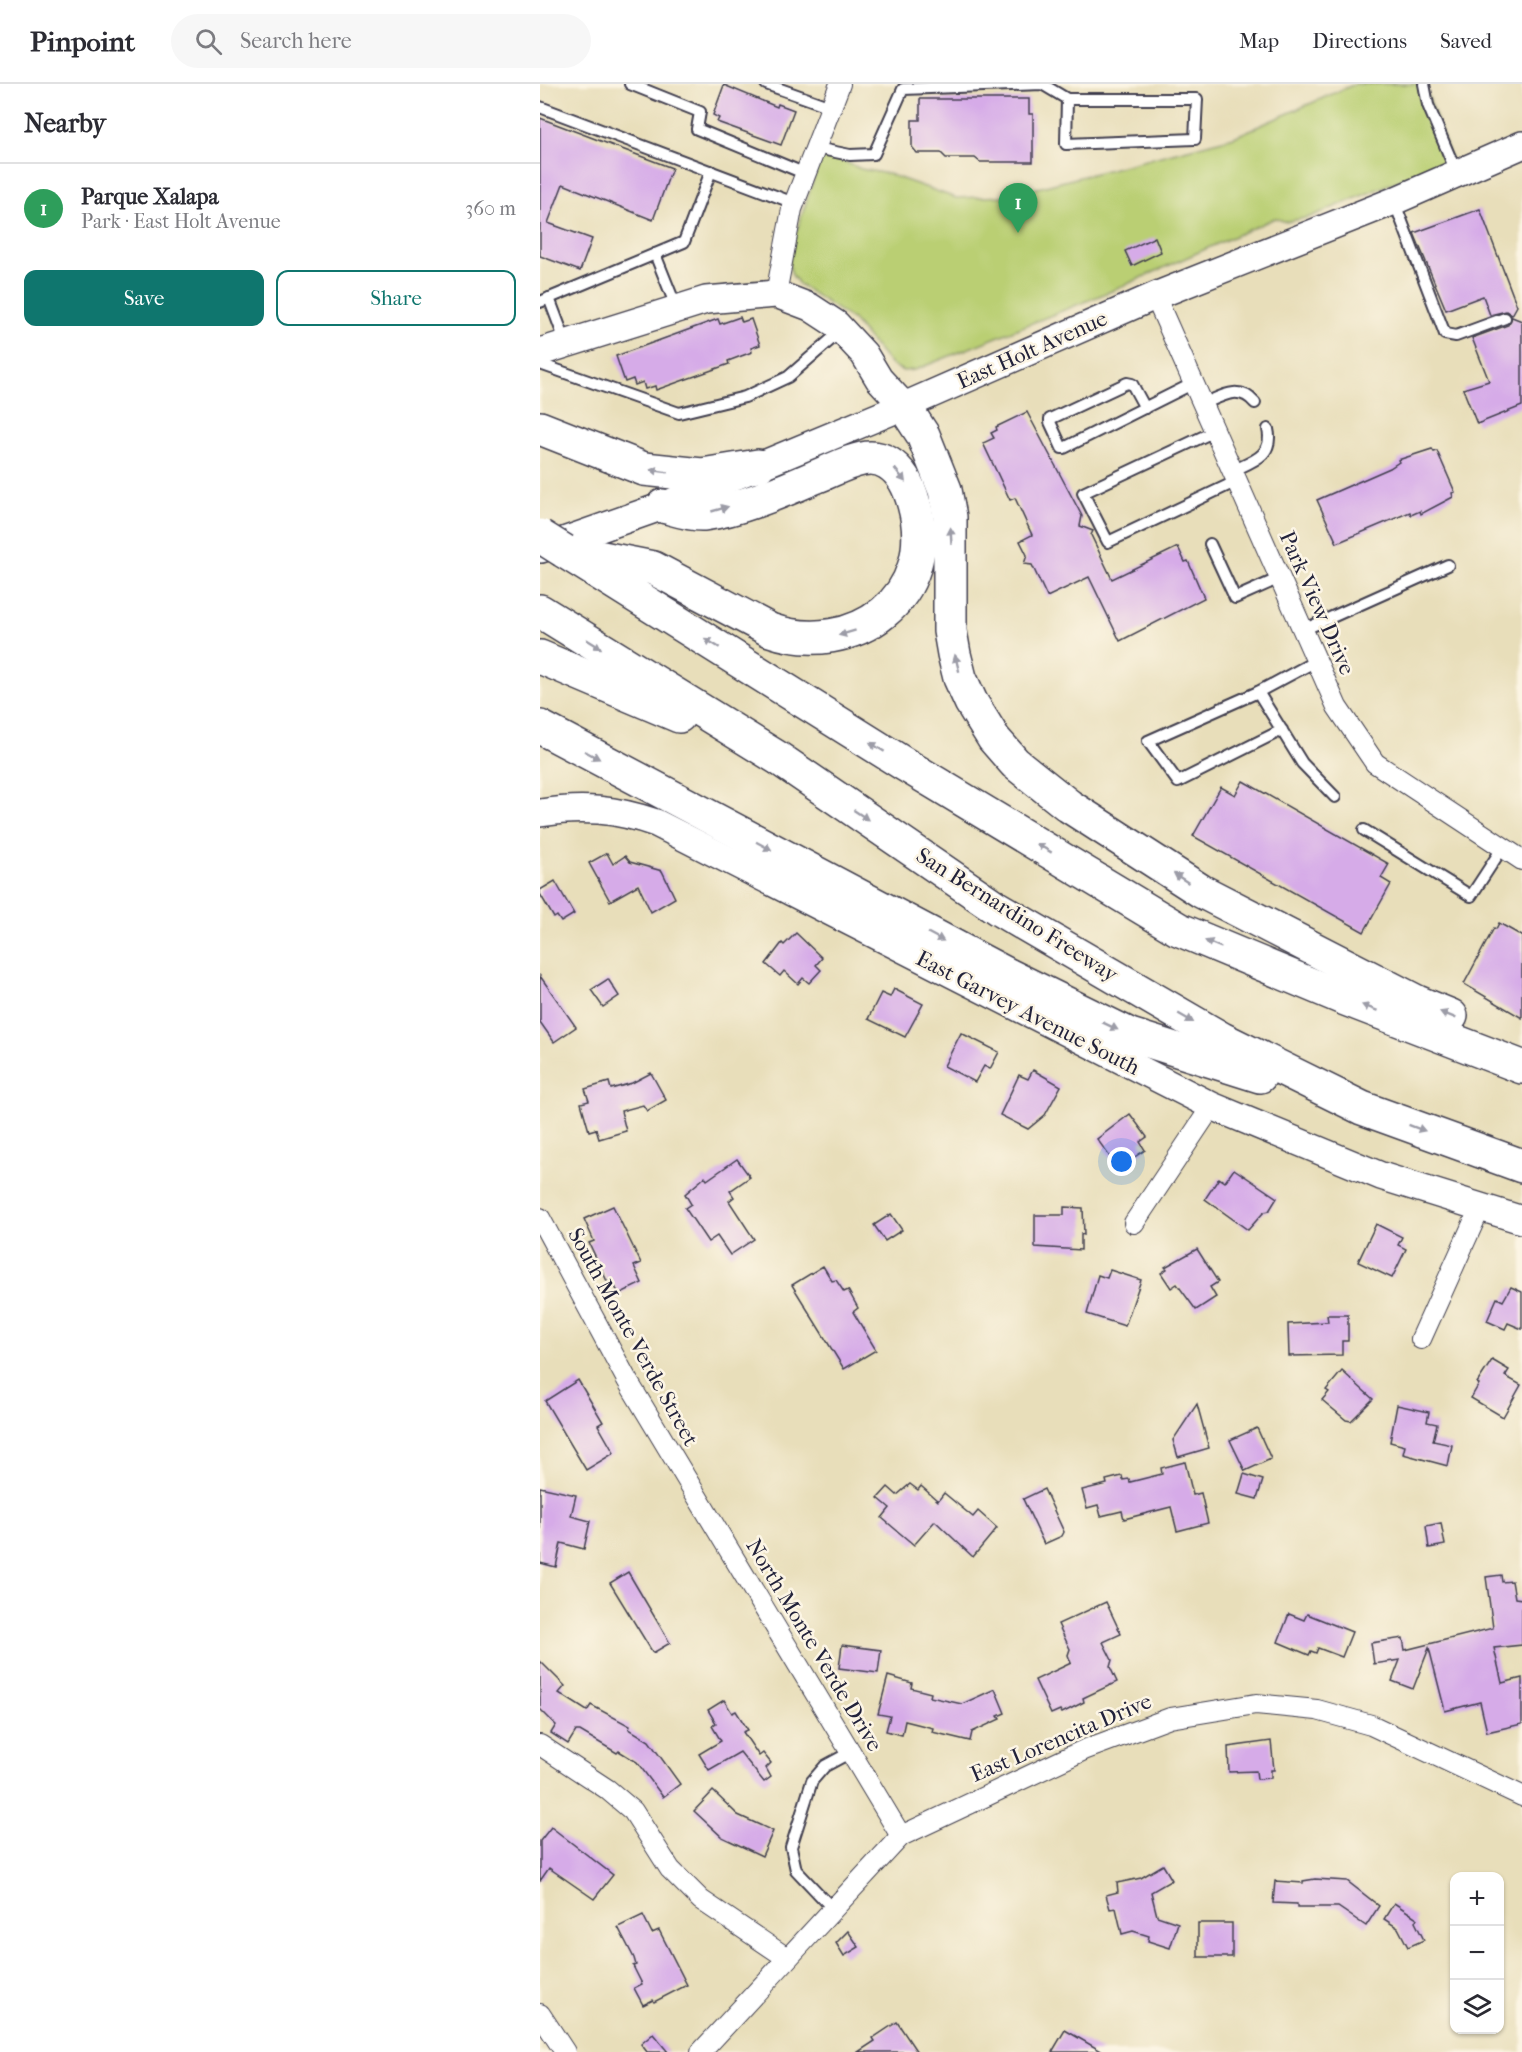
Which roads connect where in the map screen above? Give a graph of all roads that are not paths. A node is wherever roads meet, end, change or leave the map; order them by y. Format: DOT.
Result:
graph roads {
  1 [pos="630,84"];
  2 [pos="766,84"];
  3 [pos="840,84"];
  4 [pos="1424,84"];
  5 [pos="1067,99"];
  6 [pos="540,107"];
  7 [pos="831,107"];
  8 [pos="1522,145"];
  9 [pos="816,148"];
  10 [pos="711,171"];
  11 [pos="806,174"];
  12 [pos="1457,174"];
  13 [pos="1394,201"];
  14 [pos="794,203"];
  15 [pos="655,254"];
  16 [pos="776,294"];
  17 [pos="1155,296"];
  18 [pos="545,300"];
  19 [pos="677,309"];
  20 [pos="1505,318"];
  21 [pos="842,330"];
  22 [pos="566,344"];
  23 [pos="540,352"];
  24 [pos="540,364"];
  25 [pos="1194,383"];
  26 [pos="1203,404"];
  27 [pos="1255,404"];
  28 [pos="903,406"];
  29 [pos="1145,408"];
  30 [pos="540,429"];
  31 [pos="1268,429"];
  32 [pos="1215,431"];
  33 [pos="758,466"];
  34 [pos="1235,476"];
  35 [pos="663,506"];
  36 [pos="1210,544"];
  37 [pos="548,546"];
  38 [pos="1448,565"];
  39 [pos="1280,578"];
  40 [pos="542,612"];
  41 [pos="1303,630"];
  42 [pos="540,657"];
  43 [pos="1316,661"];
  44 [pos="1258,692"];
  45 [pos="540,727"];
  46 [pos="1282,730"];
  47 [pos="778,758"];
  48 [pos="1335,797"];
  49 [pos="540,813"];
  50 [pos="1364,830"];
  51 [pos="1503,847"];
  52 [pos="1522,860"];
  53 [pos="1522,1044"];
  54 [pos="1522,1067"];
  55 [pos="1212,1107"];
  56 [pos="1362,1108"];
  57 [pos="1522,1166"];
  58 [pos="1480,1208"];
  59 [pos="540,1218"];
  60 [pos="1522,1220"];
  61 [pos="1134,1224"];
  62 [pos="1421,1339"];
  63 [pos="686,1478"];
  64 [pos="540,1745"];
  65 [pos="851,1752"];
  66 [pos="1522,1796"];
  67 [pos="901,1836"];
  68 [pos="833,1909"];
  69 [pos="787,1958"];
  70 [pos="540,2014"];
  71 [pos="565,2052"];
  72 [pos="701,2052"];
  1 -- 11 [label="lane"];
  2 -- 7 [label="lane"];
  3 -- 7 [label="street"];
  4 -- 12 [label="lane"];
  5 -- 5 [label="lane"];
  5 -- 9 [label="lane"];
  6 -- 10 [label="lane"];
  7 -- 9 [label="street"];
  8 -- 12 [label="street, East Holt Avenue"];
  9 -- 11 [label="street"];
  10 -- 14 [label="lane"];
  10 -- 15 [label="lane"];
  11 -- 14 [label="street"];
  12 -- 13 [label="street, East Holt Avenue"];
  13 -- 17 [label="street, East Holt Avenue"];
  13 -- 20 [label="lane"];
  14 -- 16 [label="street"];
  15 -- 18 [label="lane"];
  15 -- 19 [label="lane"];
  16 -- 19 [label="street"];
  16 -- 21 [label="street"];
  17 -- 25 [label="street, Park View Drive"];
  17 -- 28 [label="street, East Holt Avenue"];
  18 -- 22 [label="lane"];
  19 -- 22 [label="street"];
  21 -- 24 [label="lane"];
  21 -- 28 [label="street"];
  22 -- 23 [label="street"];
  25 -- 26 [label="street, Park View Drive"];
  25 -- 29 [label="lane"];
  26 -- 27 [label="lane"];
  26 -- 32 [label="street, Park View Drive"];
  28 -- 33 [label="street, East Holt Avenue"];
  53 -- 28 [label="highway, one-way"];
  29 -- 29 [label="lane"];
  33 -- 30 [label="highway, one-way"];
  31 -- 34 [label="lane"];
  32 -- 34 [label="street, Park View Drive"];
  32 -- 34 [label="lane"];
  33 -- 35 [label="street, East Holt Avenue"];
  34 -- 39 [label="street, Park View Drive"];
  35 -- 37 [label="street, East Holt Avenue"];
  35 -- 37 [label="highway, one-way"];
  36 -- 39 [label="lane"];
  54 -- 37 [label="highway, one-way"];
  38 -- 41 [label="lane"];
  39 -- 41 [label="street, Park View Drive"];
  40 -- 47 [label="highway, San Bernardino Freeway, one-way"];
  41 -- 43 [label="street, Park View Drive"];
  42 -- 47 [label="highway"];
  43 -- 44 [label="lane"];
  43 -- 51 [label="street, Park View Drive"];
  44 -- 46 [label="lane"];
  44 -- 46 [label="lane"];
  45 -- 56 [label="highway, one-way"];
  46 -- 48 [label="lane"];
  47 -- 56 [label="highway, San Bernardino Freeway, one-way"];
  49 -- 55 [label="street, East Garvey Avenue South"];
  50 -- 51 [label="lane"];
  51 -- 52 [label="street, Park View Drive"];
  55 -- 58 [label="street, East Garvey Avenue South"];
  55 -- 61 [label="street"];
  56 -- 57 [label="highway, San Bernardino Freeway, one-way"];
  58 -- 60 [label="street, East Garvey Avenue South"];
  58 -- 62 [label="street"];
  59 -- 63 [label="street, South Monte Verde Street"];
  63 -- 65 [label="street, North Monte Verde Drive"];
  64 -- 69 [label="street"];
  65 -- 67 [label="street, North Monte Verde Drive"];
  65 -- 68 [label="lane"];
  66 -- 67 [label="street, East Lorencita Drive"];
  67 -- 68 [label="street, East Lorencita Drive"];
  68 -- 69 [label="street, East Lorencita Drive"];
  69 -- 72 [label="street, East Lorencita Drive"];
  70 -- 71 [label="street"];
}
